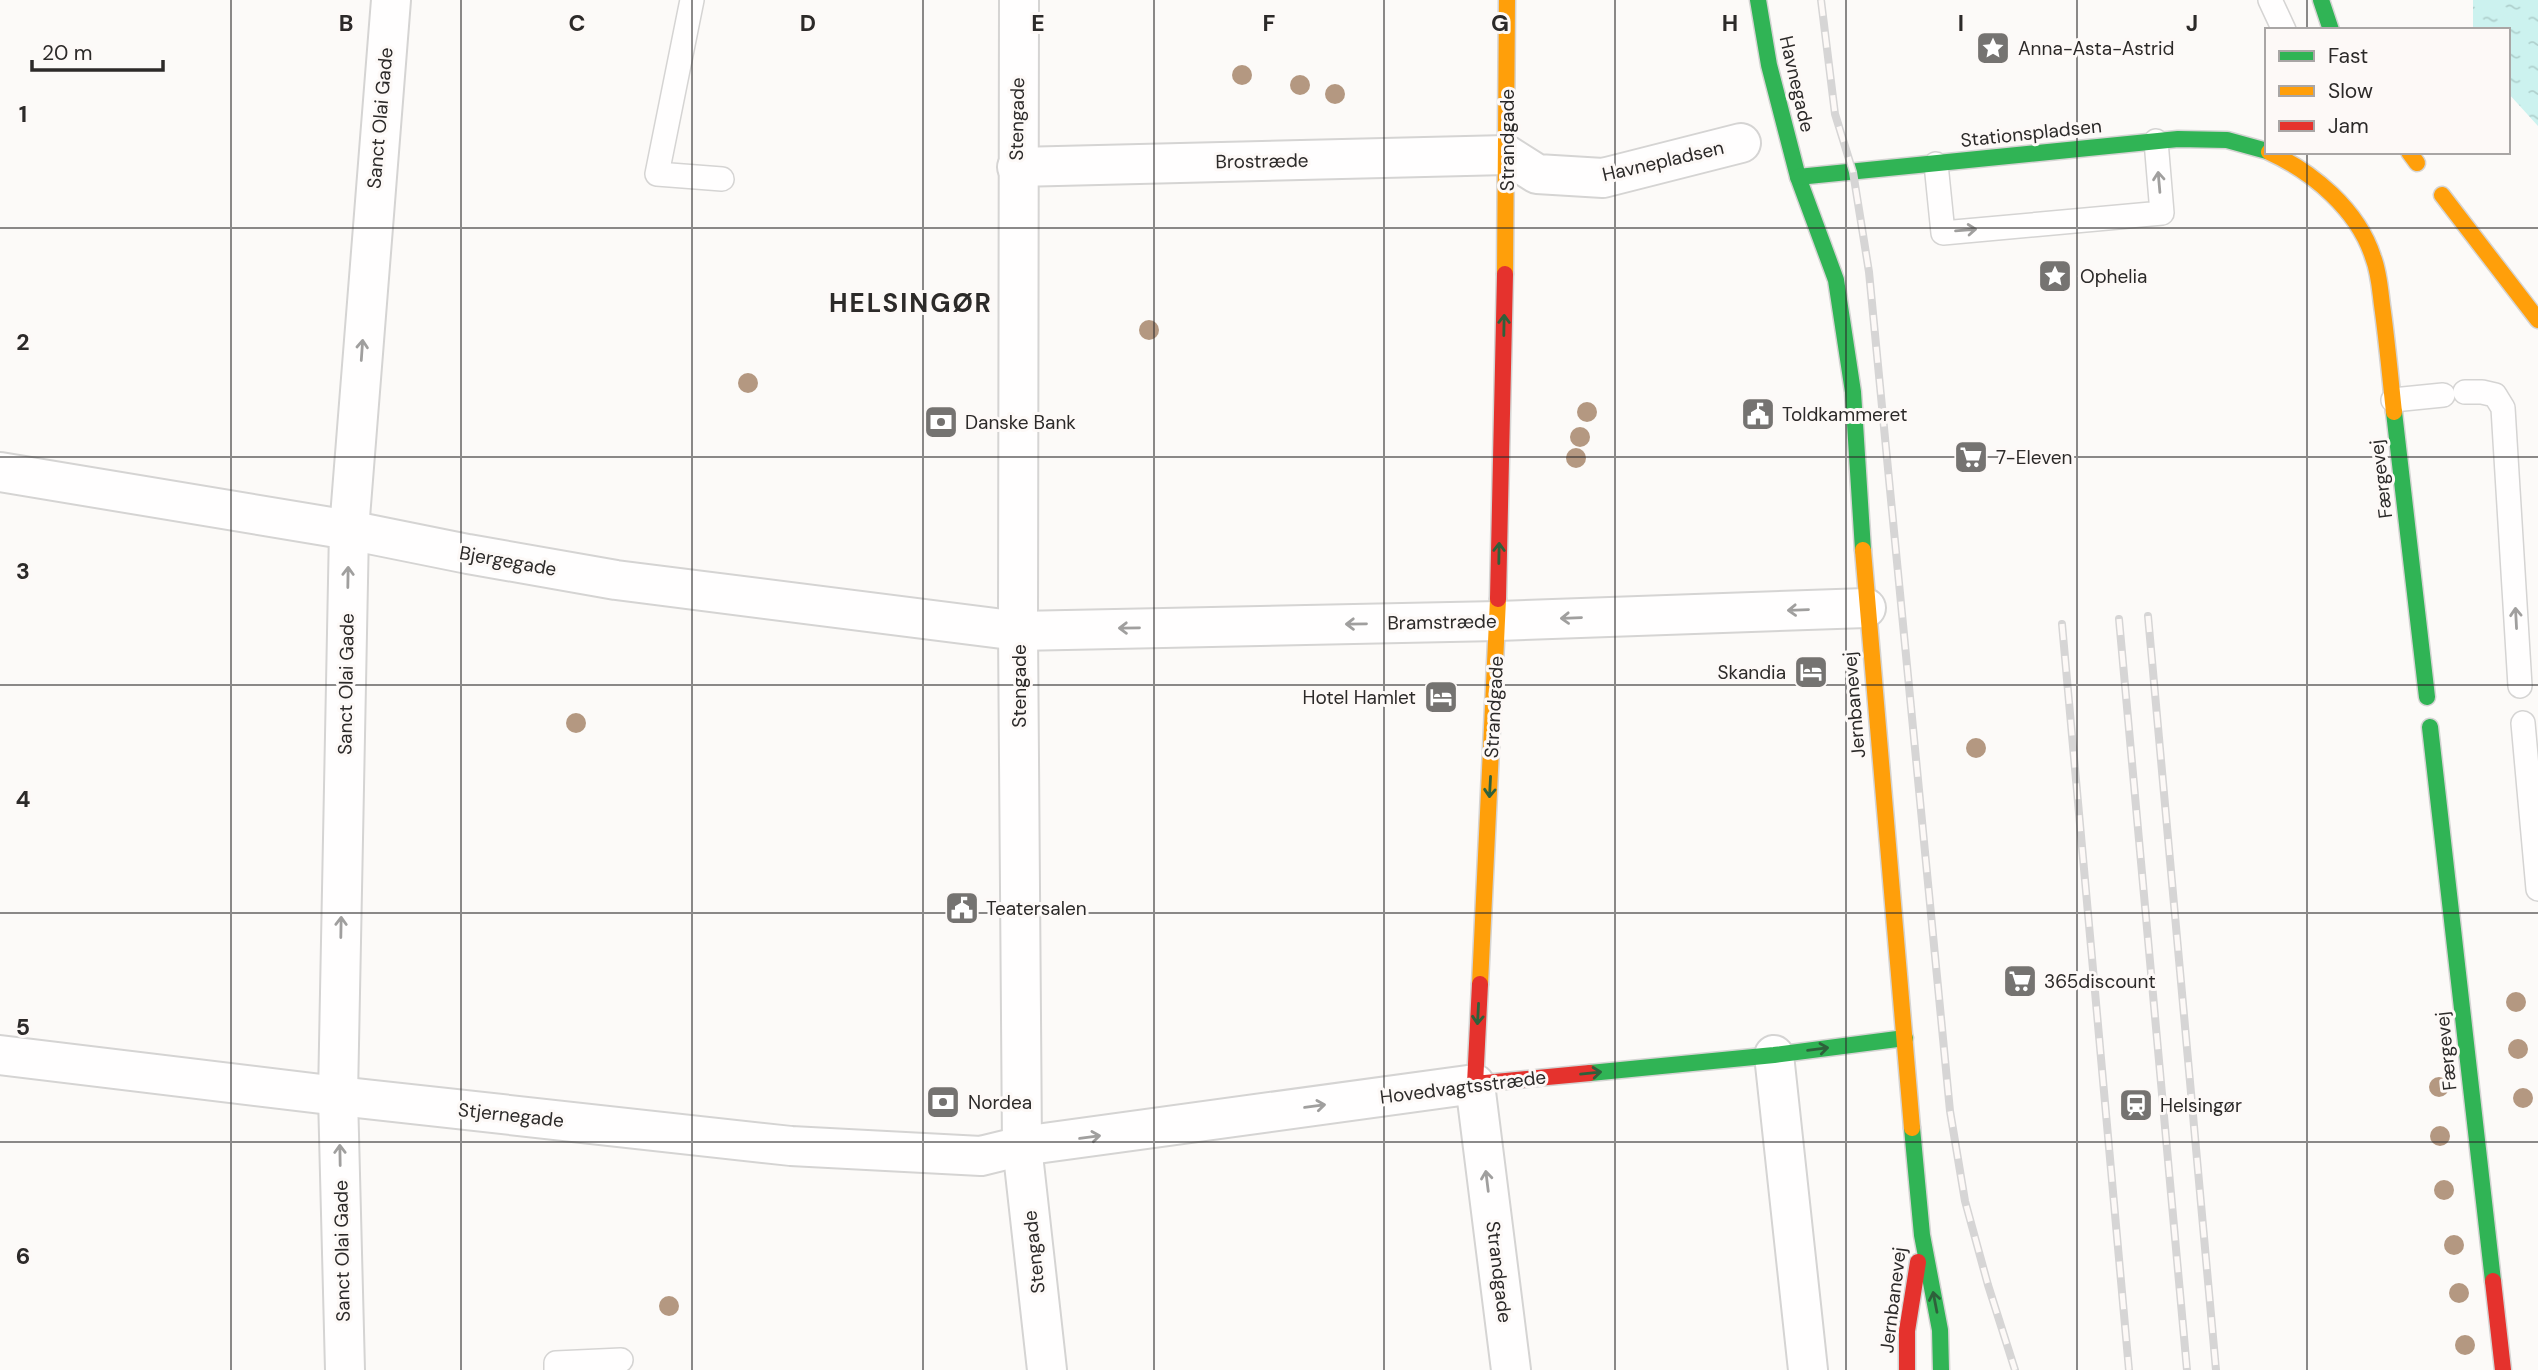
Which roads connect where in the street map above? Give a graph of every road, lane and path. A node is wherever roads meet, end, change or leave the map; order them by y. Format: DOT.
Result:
graph roads {
  1 [pos="391,0"];
  2 [pos="692,0"];
  3 [pos="1019,0"];
  4 [pos="1507,0"];
  5 [pos="1758,0"];
  6 [pos="2270,0"];
  7 [pos="2321,0"];
  8 [pos="2283,28"];
  9 [pos="2330,28"];
  10 [pos="2155,141"];
  11 [pos="1741,143"];
  12 [pos="2265,151"];
  13 [pos="2271,154"];
  14 [pos="1507,155"];
  15 [pos="1936,164"];
  16 [pos="1017,167"];
  17 [pos="1798,177"];
  18 [pos="722,179"];
  19 [pos="2442,195"];
  20 [pos="2374,256"];
  21 [pos="2538,320"];
  22 [pos="2393,400"];
  23 [pos="0,472"];
  24 [pos="349,530"];
  25 [pos="1866,608"];
  26 [pos="1498,621"];
  27 [pos="1018,631"];
  28 [pos="2520,686"];
  29 [pos="2427,697"];
  30 [pos="2523,723"];
  31 [pos="2430,727"];
  32 [pos="2538,889"];
  33 [pos="1905,1038"];
  34 [pos="0,1055"];
  35 [pos="1774,1055"];
  36 [pos="1475,1084"];
  37 [pos="338,1096"];
  38 [pos="1022,1146"];
  39 [pos="1922,1235"];
  40 [pos="621,1360"];
  41 [pos="345,1370"];
  42 [pos="556,1370"];
  43 [pos="1047,1370"];
  44 [pos="1511,1370"];
  45 [pos="1808,1370"];
  46 [pos="1906,1370"];
  47 [pos="1941,1370"];
  48 [pos="2503,1370"];
  24 -- 1 [label="street, Sanct Olai Gade, one-way"];
  2 -- 18 [label="lane"];
  3 -- 16 [label="street, Stengade"];
  4 -- 14 [label="street, Strandgade"];
  5 -- 17 [label="street, Havnegade"];
  6 -- 8 [label="lane"];
  7 -- 9 [label="street"];
  10 -- 12 [label="street, Stationspladsen"];
  10 -- 15 [label="street, Stationspladsen"];
  15 -- 10 [label="lane, one-way"];
  11 -- 14 [label="street, Havnepladsen"];
  13 -- 20 [label="street, Stationspladsen"];
  14 -- 16 [label="street, Brostræde"];
  26 -- 14 [label="street, Strandgade, one-way"];
  15 -- 17 [label="street, Stationspladsen"];
  16 -- 27 [label="street, Stengade"];
  17 -- 25 [label="street, Jernbanevej"];
  19 -- 21 [label="street"];
  20 -- 22 [label="street, Færgevej"];
  28 -- 22 [label="lane, one-way"];
  22 -- 29 [label="street, Færgevej"];
  23 -- 24 [label="street, Bjergegade"];
  24 -- 27 [label="street, Bjergegade"];
  37 -- 24 [label="street, Sanct Olai Gade, one-way"];
  25 -- 26 [label="street, Bramstræde, one-way"];
  25 -- 33 [label="street, Jernbanevej"];
  26 -- 27 [label="street, Bramstræde, one-way"];
  26 -- 36 [label="street, Strandgade, one-way"];
  27 -- 38 [label="street, Stengade"];
  30 -- 32 [label="lane"];
  31 -- 48 [label="street, Færgevej"];
  35 -- 33 [label="street, Hovedvagtsstræde, one-way"];
  33 -- 39 [label="street, Jernbanevej"];
  34 -- 37 [label="street, Stjernegade"];
  36 -- 35 [label="street, Hovedvagtsstræde, one-way"];
  35 -- 45 [label="street"];
  38 -- 36 [label="street, Hovedvagtsstræde, one-way"];
  44 -- 36 [label="street, Strandgade, one-way"];
  37 -- 38 [label="street, Stjernegade"];
  41 -- 37 [label="street, Sanct Olai Gade, one-way"];
  38 -- 43 [label="street, Stengade"];
  39 -- 46 [label="street, Jernbanevej"];
  47 -- 39 [label="street, Jernbanevej, one-way"];
  40 -- 42 [label="lane"];
}
